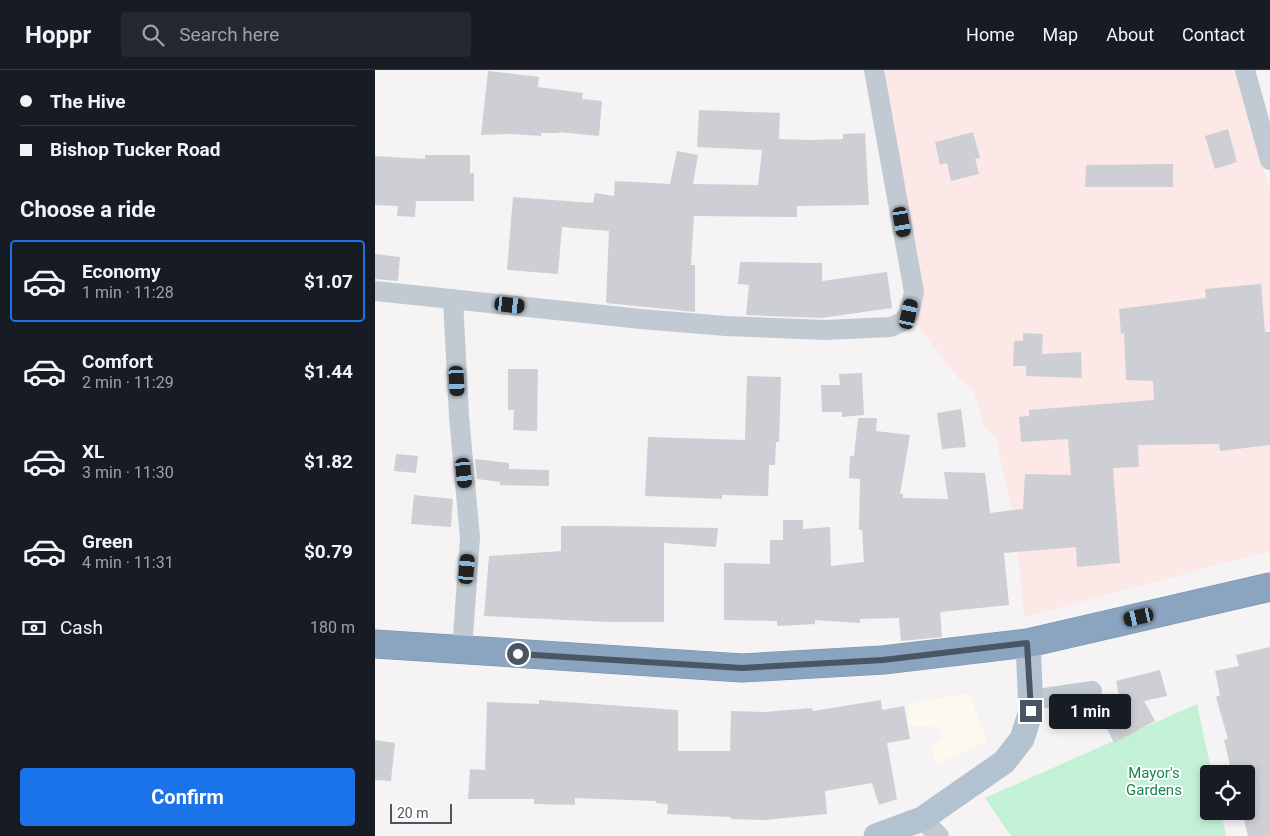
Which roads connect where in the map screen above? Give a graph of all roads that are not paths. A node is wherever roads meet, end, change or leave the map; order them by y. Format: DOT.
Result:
graph roads {
  1 [pos="874,70"];
  2 [pos="1245,70"];
  3 [pos="1270,160"];
  4 [pos="375,291"];
  5 [pos="453,299"];
  6 [pos="1270,587"];
  7 [pos="1027,643"];
  8 [pos="375,644"];
  9 [pos="462,650"];
  10 [pos="1092,692"];
  11 [pos="1031,700"];
  12 [pos="921,819"];
  13 [pos="876,836"];
  14 [pos="939,836"];
  1 -- 5 [label="street"];
  2 -- 3 [label="street"];
  4 -- 5 [label="street"];
  5 -- 9 [label="street"];
  6 -- 7 [label="highway"];
  7 -- 9 [label="highway"];
  7 -- 11 [label="main road"];
  8 -- 9 [label="highway"];
  10 -- 11 [label="street"];
  11 -- 12 [label="main road"];
  12 -- 13 [label="main road"];
  12 -- 14 [label="street"];
}
